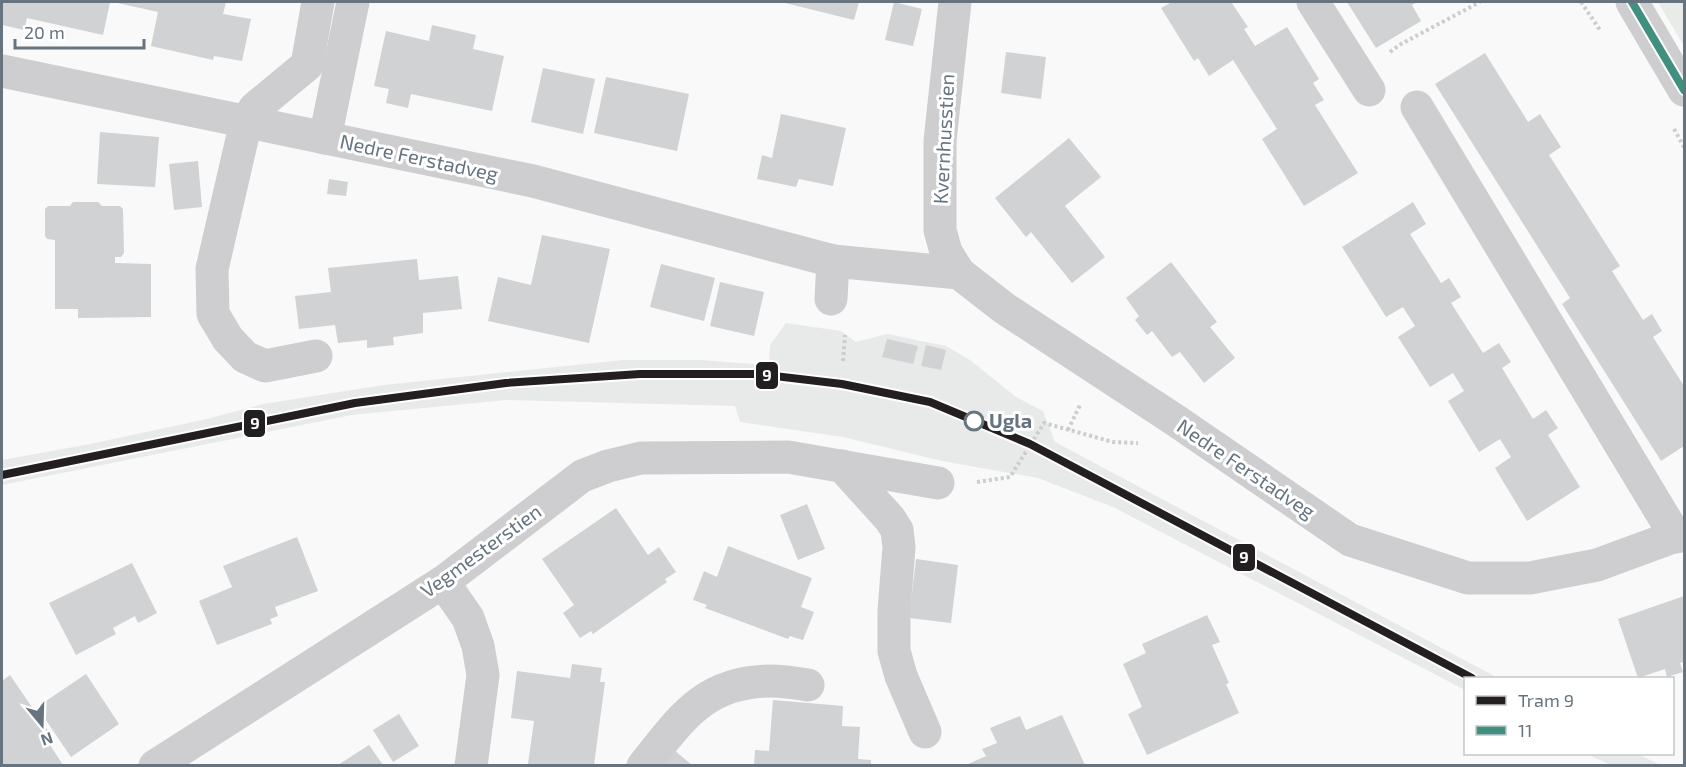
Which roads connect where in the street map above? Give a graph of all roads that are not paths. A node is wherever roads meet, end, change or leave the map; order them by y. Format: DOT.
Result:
graph roads {
  1 [pos="318,2"];
  2 [pos="353,2"];
  3 [pos="955,2"];
  4 [pos="1313,2"];
  5 [pos="1632,2"];
  6 [pos="2,71"];
  7 [pos="1364,82"];
  8 [pos="1684,90"];
  9 [pos="1417,107"];
  10 [pos="246,122"];
  11 [pos="325,138"];
  12 [pos="833,261"];
  13 [pos="959,273"];
  14 [pos="831,299"];
  15 [pos="316,356"];
  16 [pos="842,466"];
  17 [pos="938,483"];
  18 [pos="1680,535"];
  19 [pos="443,582"];
  20 [pos="808,685"];
  21 [pos="925,732"];
  22 [pos="155,765"];
  23 [pos="471,765"];
  24 [pos="643,765"];
  1 -- 10 [label="street"];
  2 -- 11 [label="street"];
  3 -- 13 [label="street, Kvernhusstien"];
  4 -- 7 [label="street"];
  5 -- 8 [label="street"];
  6 -- 10 [label="street, Nedre Ferstadveg"];
  9 -- 18 [label="street"];
  10 -- 11 [label="street, Nedre Ferstadveg"];
  10 -- 15 [label="street"];
  11 -- 12 [label="street, Nedre Ferstadveg"];
  12 -- 13 [label="street, Nedre Ferstadveg"];
  12 -- 14 [label="street"];
  13 -- 18 [label="street, Nedre Ferstadveg"];
  16 -- 17 [label="street, Vegmesterstien"];
  16 -- 19 [label="street, Vegmesterstien"];
  16 -- 21 [label="street"];
  19 -- 22 [label="street, Vegmesterstien"];
  19 -- 23 [label="street"];
  20 -- 24 [label="street"];
}
